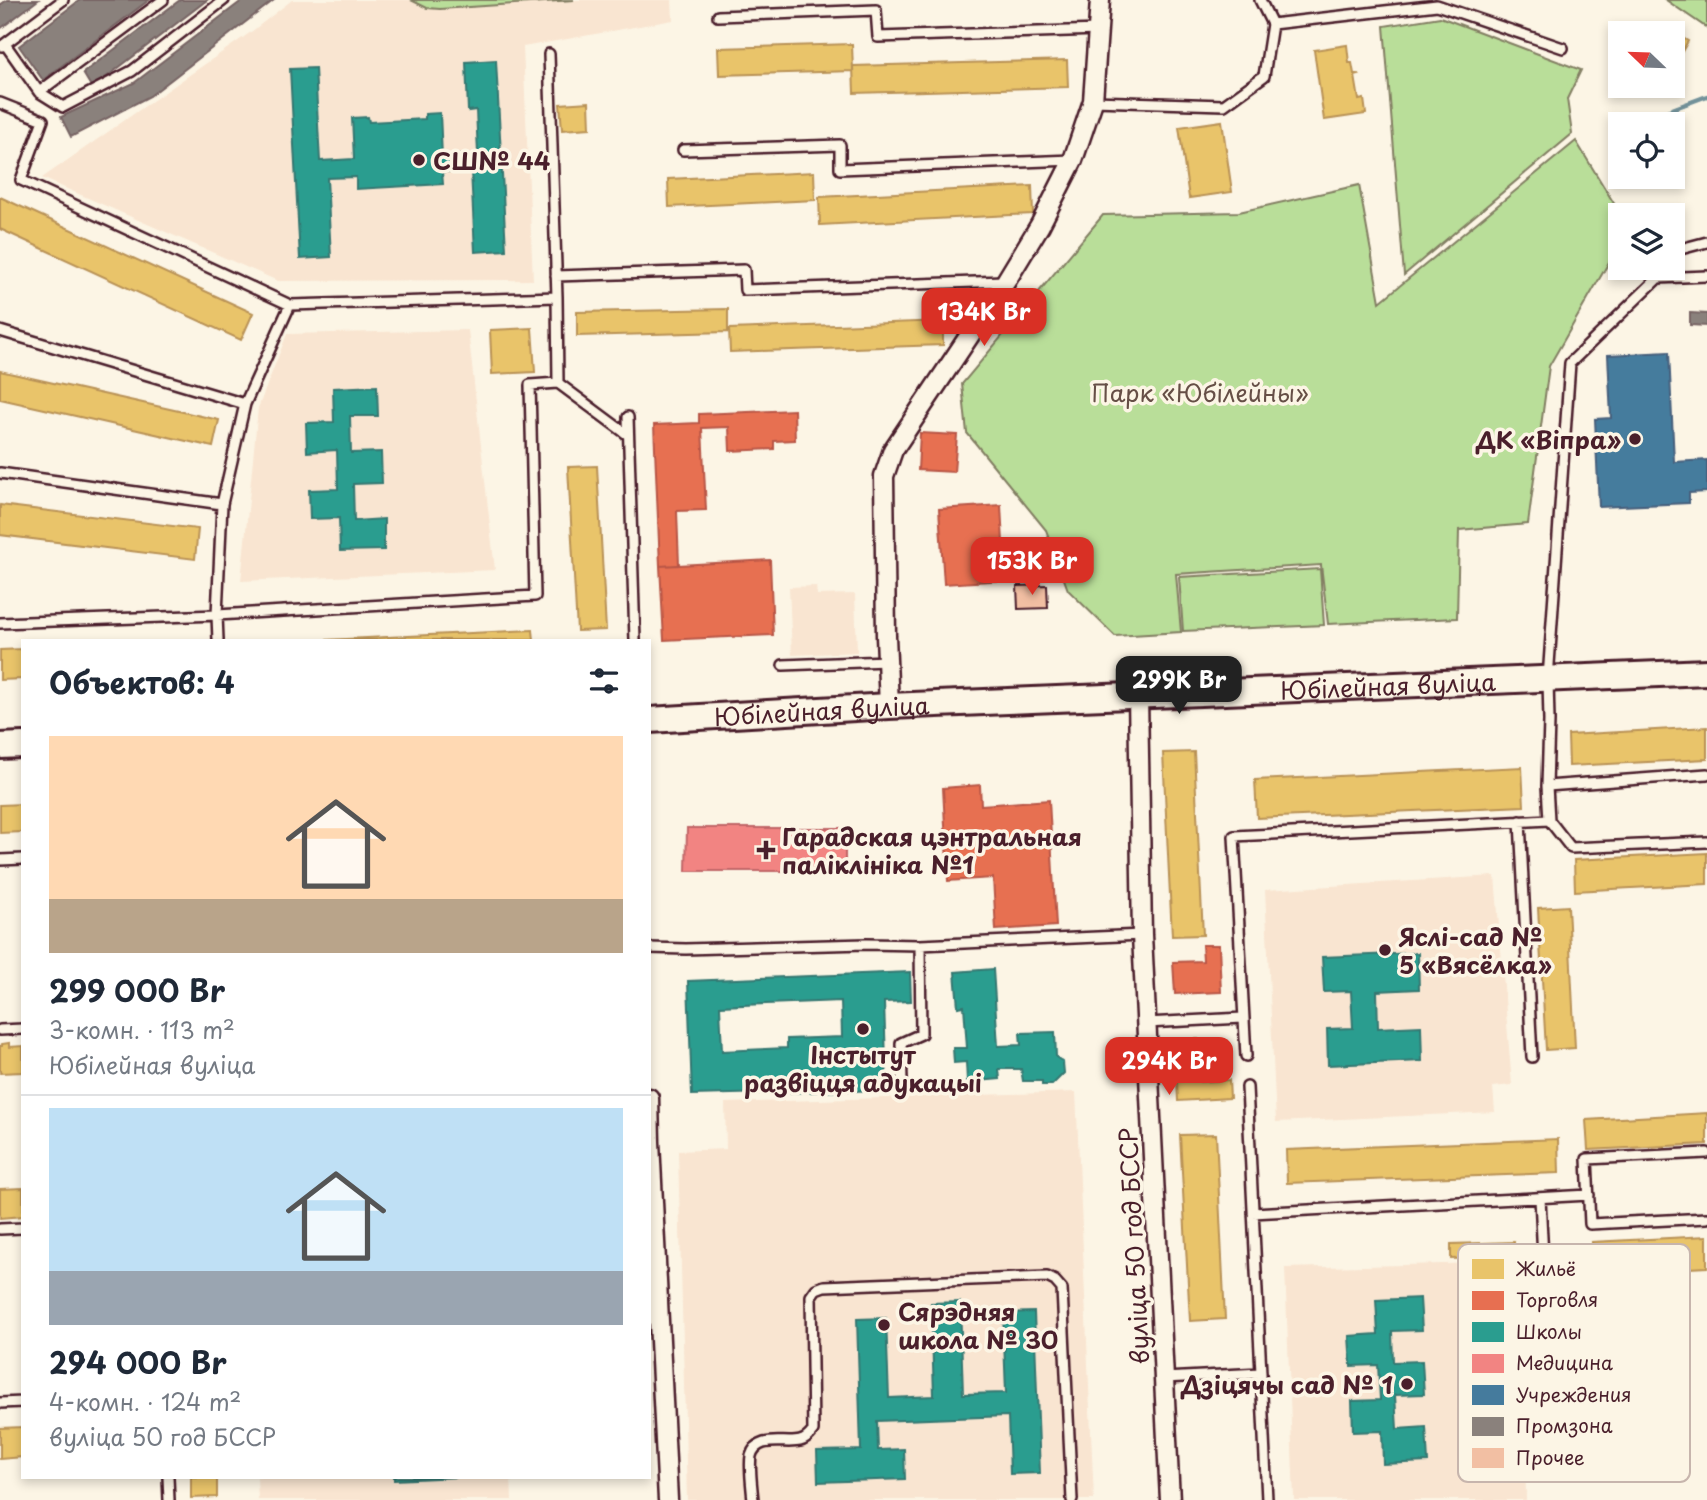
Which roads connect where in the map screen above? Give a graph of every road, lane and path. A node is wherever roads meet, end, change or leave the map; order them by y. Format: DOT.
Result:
graph roads {
  1 [pos="63,0"];
  2 [pos="163,0"];
  3 [pos="224,0"];
  4 [pos="1100,0"];
  5 [pos="1260,0"];
  6 [pos="718,16"];
  7 [pos="1272,24"];
  8 [pos="1099,30"];
  9 [pos="2,45"];
  10 [pos="1563,48"];
  11 [pos="549,54"];
  12 [pos="39,92"];
  13 [pos="1093,101"];
  14 [pos="0,103"];
  15 [pos="683,149"];
  16 [pos="1073,160"];
  17 [pos="1707,242"];
  18 [pos="1685,248"];
  19 [pos="556,276"];
  20 [pos="1707,276"];
  21 [pos="1685,277"];
  22 [pos="1656,280"];
  23 [pos="1006,281"];
  24 [pos="557,298"];
  25 [pos="290,305"];
  26 [pos="0,331"];
  27 [pos="558,383"];
  28 [pos="245,404"];
  29 [pos="628,417"];
  30 [pos="628,435"];
  31 [pos="0,473"];
  32 [pos="222,505"];
  33 [pos="217,615"];
  34 [pos="0,623"];
  35 [pos="218,639"];
  36 [pos="635,639"];
  37 [pos="887,661"];
  38 [pos="783,665"];
  39 [pos="1707,672"];
  40 [pos="1548,679"];
  41 [pos="1138,695"];
  42 [pos="889,706"];
  43 [pos="651,720"];
  44 [pos="21,745"];
  45 [pos="0,746"];
  46 [pos="1707,774"];
  47 [pos="1547,786"];
  48 [pos="1549,820"];
  49 [pos="1520,821"];
  50 [pos="1707,842"];
  51 [pos="21,859"];
  52 [pos="0,860"];
  53 [pos="1142,935"];
  54 [pos="920,945"];
  55 [pos="651,948"];
  56 [pos="1243,1018"];
  57 [pos="1146,1023"];
  58 [pos="21,1029"];
  59 [pos="0,1030"];
  60 [pos="1246,1056"];
  61 [pos="1532,1057"];
  62 [pos="902,1082"];
  63 [pos="1247,1087"];
  64 [pos="1707,1153"];
  65 [pos="651,1190"];
  66 [pos="1589,1195"];
  67 [pos="1540,1198"];
  68 [pos="1253,1213"];
  69 [pos="1707,1218"];
  70 [pos="21,1228"];
  71 [pos="0,1229"];
  72 [pos="652,1239"];
  73 [pos="1542,1244"];
  74 [pos="1261,1373"];
  75 [pos="1164,1378"];
  76 [pos="21,1402"];
  77 [pos="0,1403"];
  78 [pos="168,1479"];
  79 [pos="169,1500"];
  80 [pos="668,1500"];
  81 [pos="753,1500"];
  82 [pos="1072,1500"];
  83 [pos="1170,1500"];
  84 [pos="1267,1500"];
  1 -- 9 [label="lane"];
  2 -- 12 [label="lane"];
  3 -- 12 [label="lane"];
  4 -- 8 [label="street"];
  5 -- 7 [label="lane"];
  6 -- 8 [label="lane"];
  7 -- 10 [label="lane"];
  7 -- 13 [label="lane"];
  8 -- 13 [label="street"];
  9 -- 12 [label="lane"];
  11 -- 19 [label="lane"];
  13 -- 16 [label="street"];
  14 -- 25 [label="lane"];
  15 -- 16 [label="lane"];
  16 -- 23 [label="street"];
  17 -- 18 [label="lane"];
  19 -- 23 [label="lane"];
  19 -- 24 [label="lane"];
  20 -- 21 [label="lane"];
  22 -- 40 [label="lane"];
  23 -- 37 [label="street"];
  24 -- 25 [label="lane"];
  24 -- 27 [label="lane"];
  25 -- 28 [label="lane"];
  26 -- 28 [label="lane"];
  27 -- 30 [label="lane"];
  27 -- 33 [label="lane"];
  28 -- 32 [label="lane"];
  29 -- 30 [label="lane"];
  30 -- 36 [label="lane"];
  31 -- 32 [label="lane"];
  32 -- 33 [label="lane"];
  33 -- 34 [label="lane"];
  33 -- 35 [label="lane"];
  37 -- 38 [label="lane"];
  37 -- 42 [label="street"];
  39 -- 40 [label="main road, Юбілейная вуліца"];
  40 -- 41 [label="main road, Юбілейная вуліца"];
  40 -- 47 [label="lane"];
  41 -- 42 [label="main road, Юбілейная вуліца"];
  41 -- 53 [label="street, вуліца 50 год БССР"];
  42 -- 43 [label="main road, Юбілейная вуліца"];
  44 -- 45 [label="main road"];
  46 -- 47 [label="lane"];
  47 -- 48 [label="lane"];
  48 -- 49 [label="lane"];
  48 -- 50 [label="lane"];
  49 -- 56 [label="lane"];
  49 -- 61 [label="lane"];
  51 -- 52 [label="lane"];
  53 -- 54 [label="lane"];
  53 -- 57 [label="street, вуліца 50 год БССР"];
  54 -- 55 [label="lane"];
  54 -- 62 [label="lane"];
  56 -- 57 [label="lane"];
  56 -- 60 [label="lane"];
  57 -- 75 [label="street, вуліца 50 год БССР"];
  58 -- 59 [label="lane"];
  63 -- 68 [label="lane"];
  64 -- 66 [label="lane"];
  65 -- 72 [label="street"];
  66 -- 67 [label="lane"];
  66 -- 69 [label="lane"];
  67 -- 68 [label="lane"];
  67 -- 73 [label="lane"];
  68 -- 74 [label="lane"];
  70 -- 71 [label="lane"];
  72 -- 80 [label="street"];
  74 -- 75 [label="lane"];
  74 -- 84 [label="lane"];
  75 -- 83 [label="street, вуліца 50 год БССР"];
  76 -- 77 [label="lane"];
  78 -- 79 [label="lane"];
  81 -- 82 [label="lane"];
}
